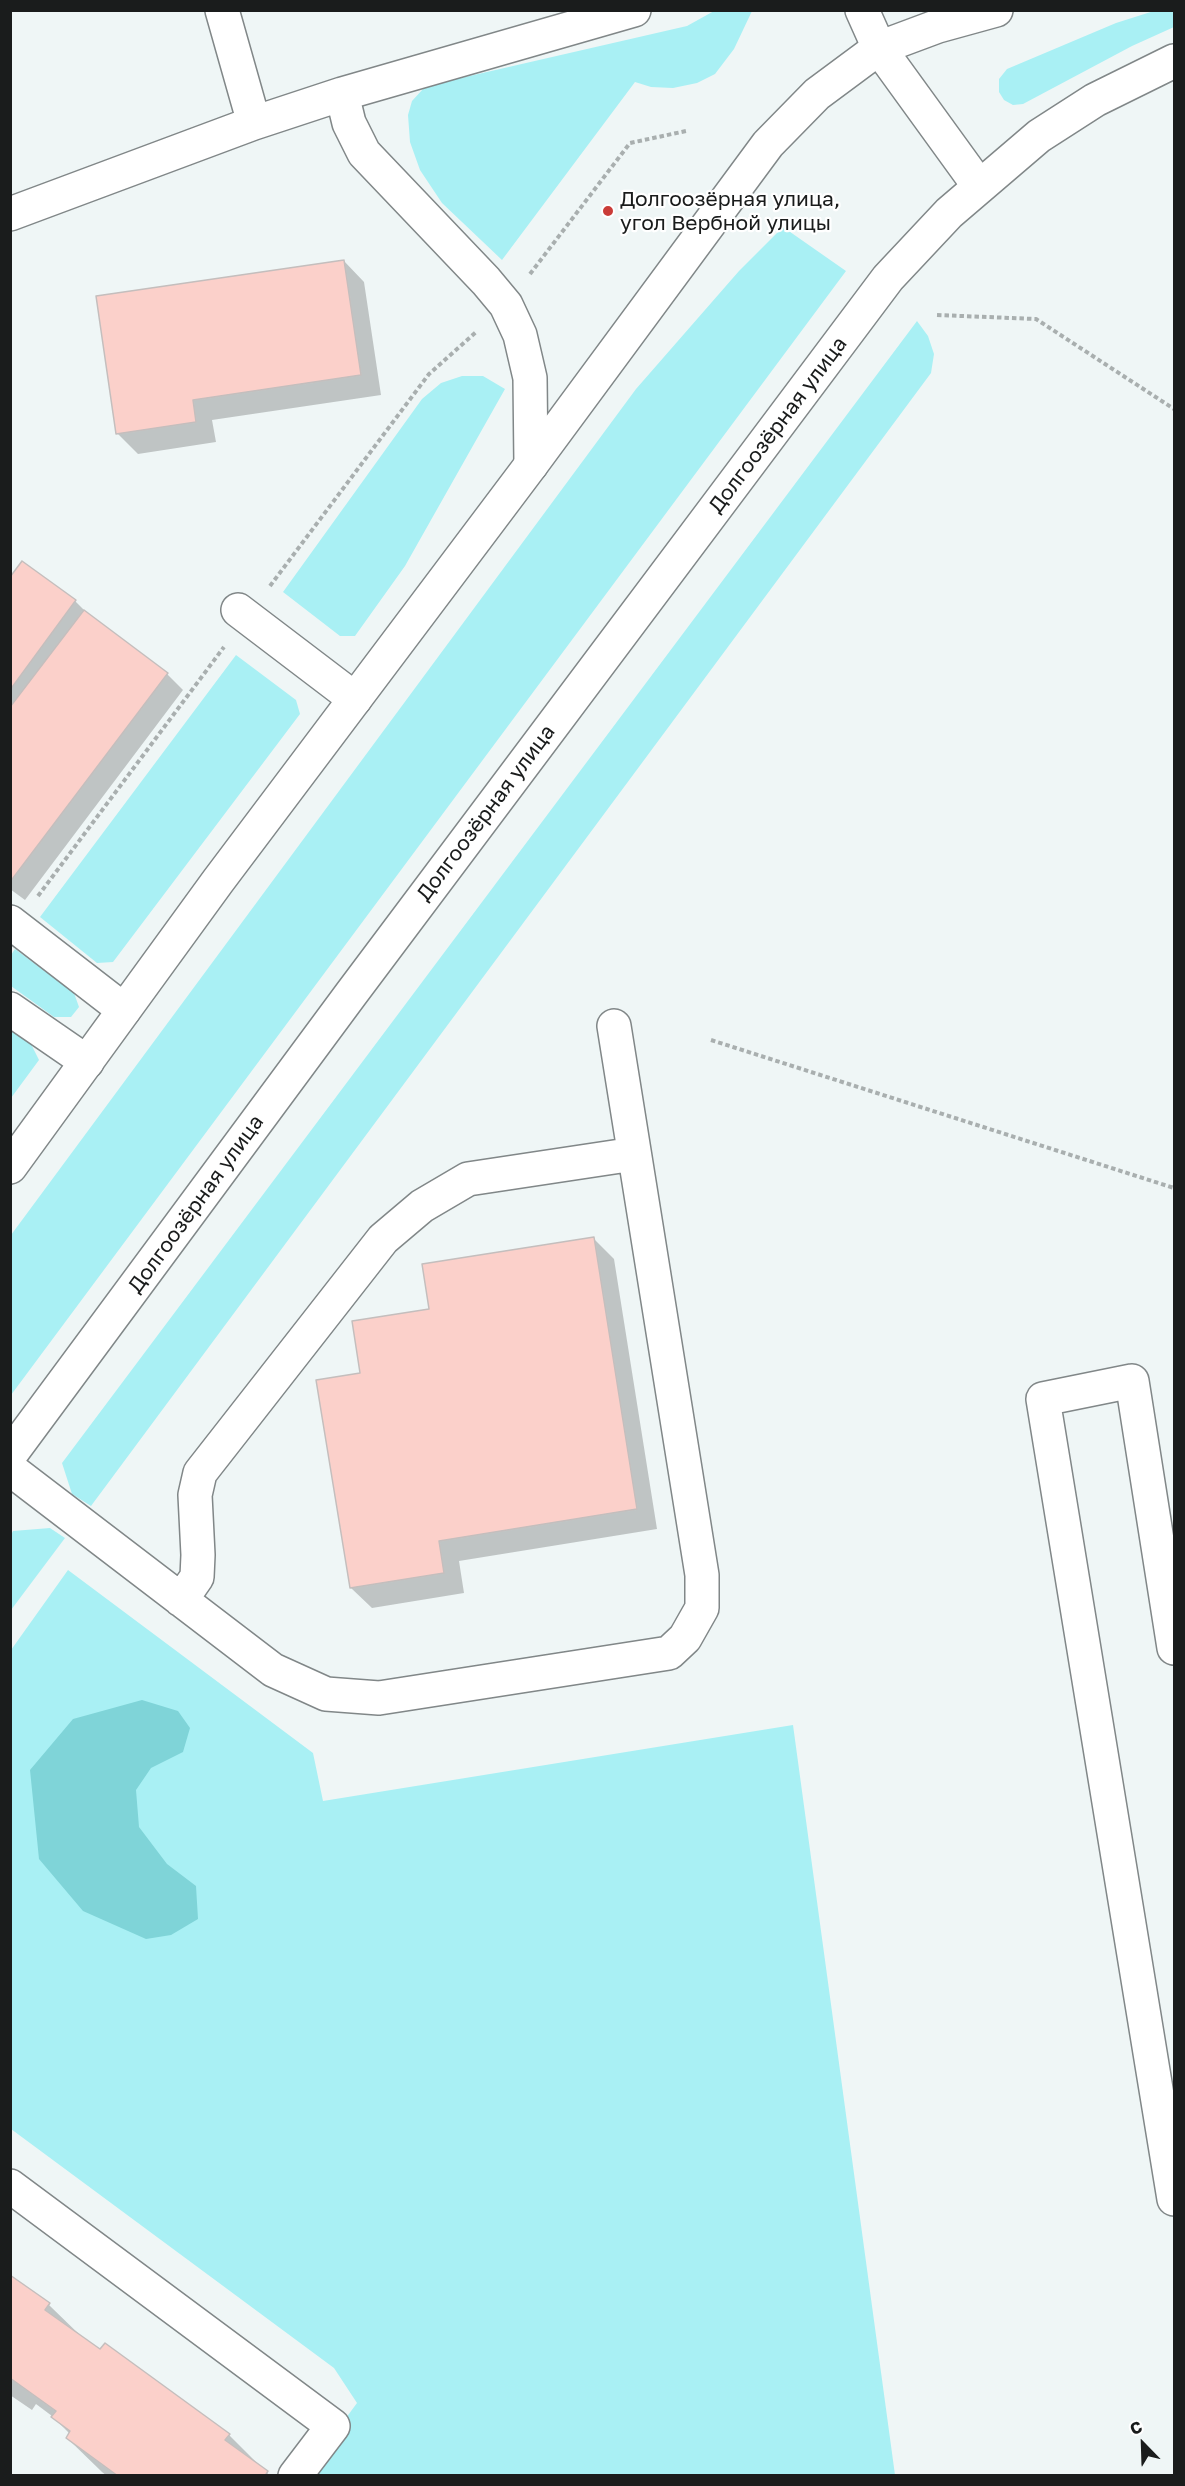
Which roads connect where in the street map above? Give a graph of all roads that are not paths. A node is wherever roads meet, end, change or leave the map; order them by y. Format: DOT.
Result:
graph roads {
  1 [pos="222,10"];
  2 [pos="634,10"];
  3 [pos="862,10"];
  4 [pos="996,10"];
  5 [pos="879,48"];
  6 [pos="1174,61"];
  7 [pos="342,94"];
  8 [pos="254,123"];
  9 [pos="979,186"];
  10 [pos="10,214"];
  11 [pos="531,465"];
  12 [pos="242,614"];
  13 [pos="355,699"];
  14 [pos="13,924"];
  15 [pos="10,1009"];
  16 [pos="124,1010"];
  17 [pos="614,1026"];
  18 [pos="87,1062"];
  19 [pos="634,1154"];
  20 [pos="10,1167"];
  21 [pos="10,1455"];
  22 [pos="10,1469"];
  23 [pos="181,1600"];
  24 [pos="1174,1648"];
  25 [pos="10,2186"];
  26 [pos="1174,2199"];
  27 [pos="295,2475"];
  1 -- 8 [label="main road"];
  2 -- 7 [label="main road"];
  3 -- 5 [label="main road"];
  4 -- 5 [label="main road"];
  5 -- 9 [label="main road"];
  5 -- 11 [label="main road"];
  6 -- 9 [label="main road, Долгоозёрная улица"];
  7 -- 8 [label="main road"];
  7 -- 11 [label="main road"];
  8 -- 10 [label="main road"];
  9 -- 21 [label="main road, Долгоозёрная улица"];
  11 -- 13 [label="main road"];
  12 -- 13 [label="main road"];
  13 -- 16 [label="main road"];
  14 -- 16 [label="main road"];
  15 -- 18 [label="main road"];
  16 -- 18 [label="main road"];
  17 -- 19 [label="main road"];
  18 -- 20 [label="main road"];
  19 -- 23 [label="main road"];
  19 -- 23 [label="main road"];
  22 -- 23 [label="main road"];
  24 -- 26 [label="main road"];
  25 -- 27 [label="main road"];
}
